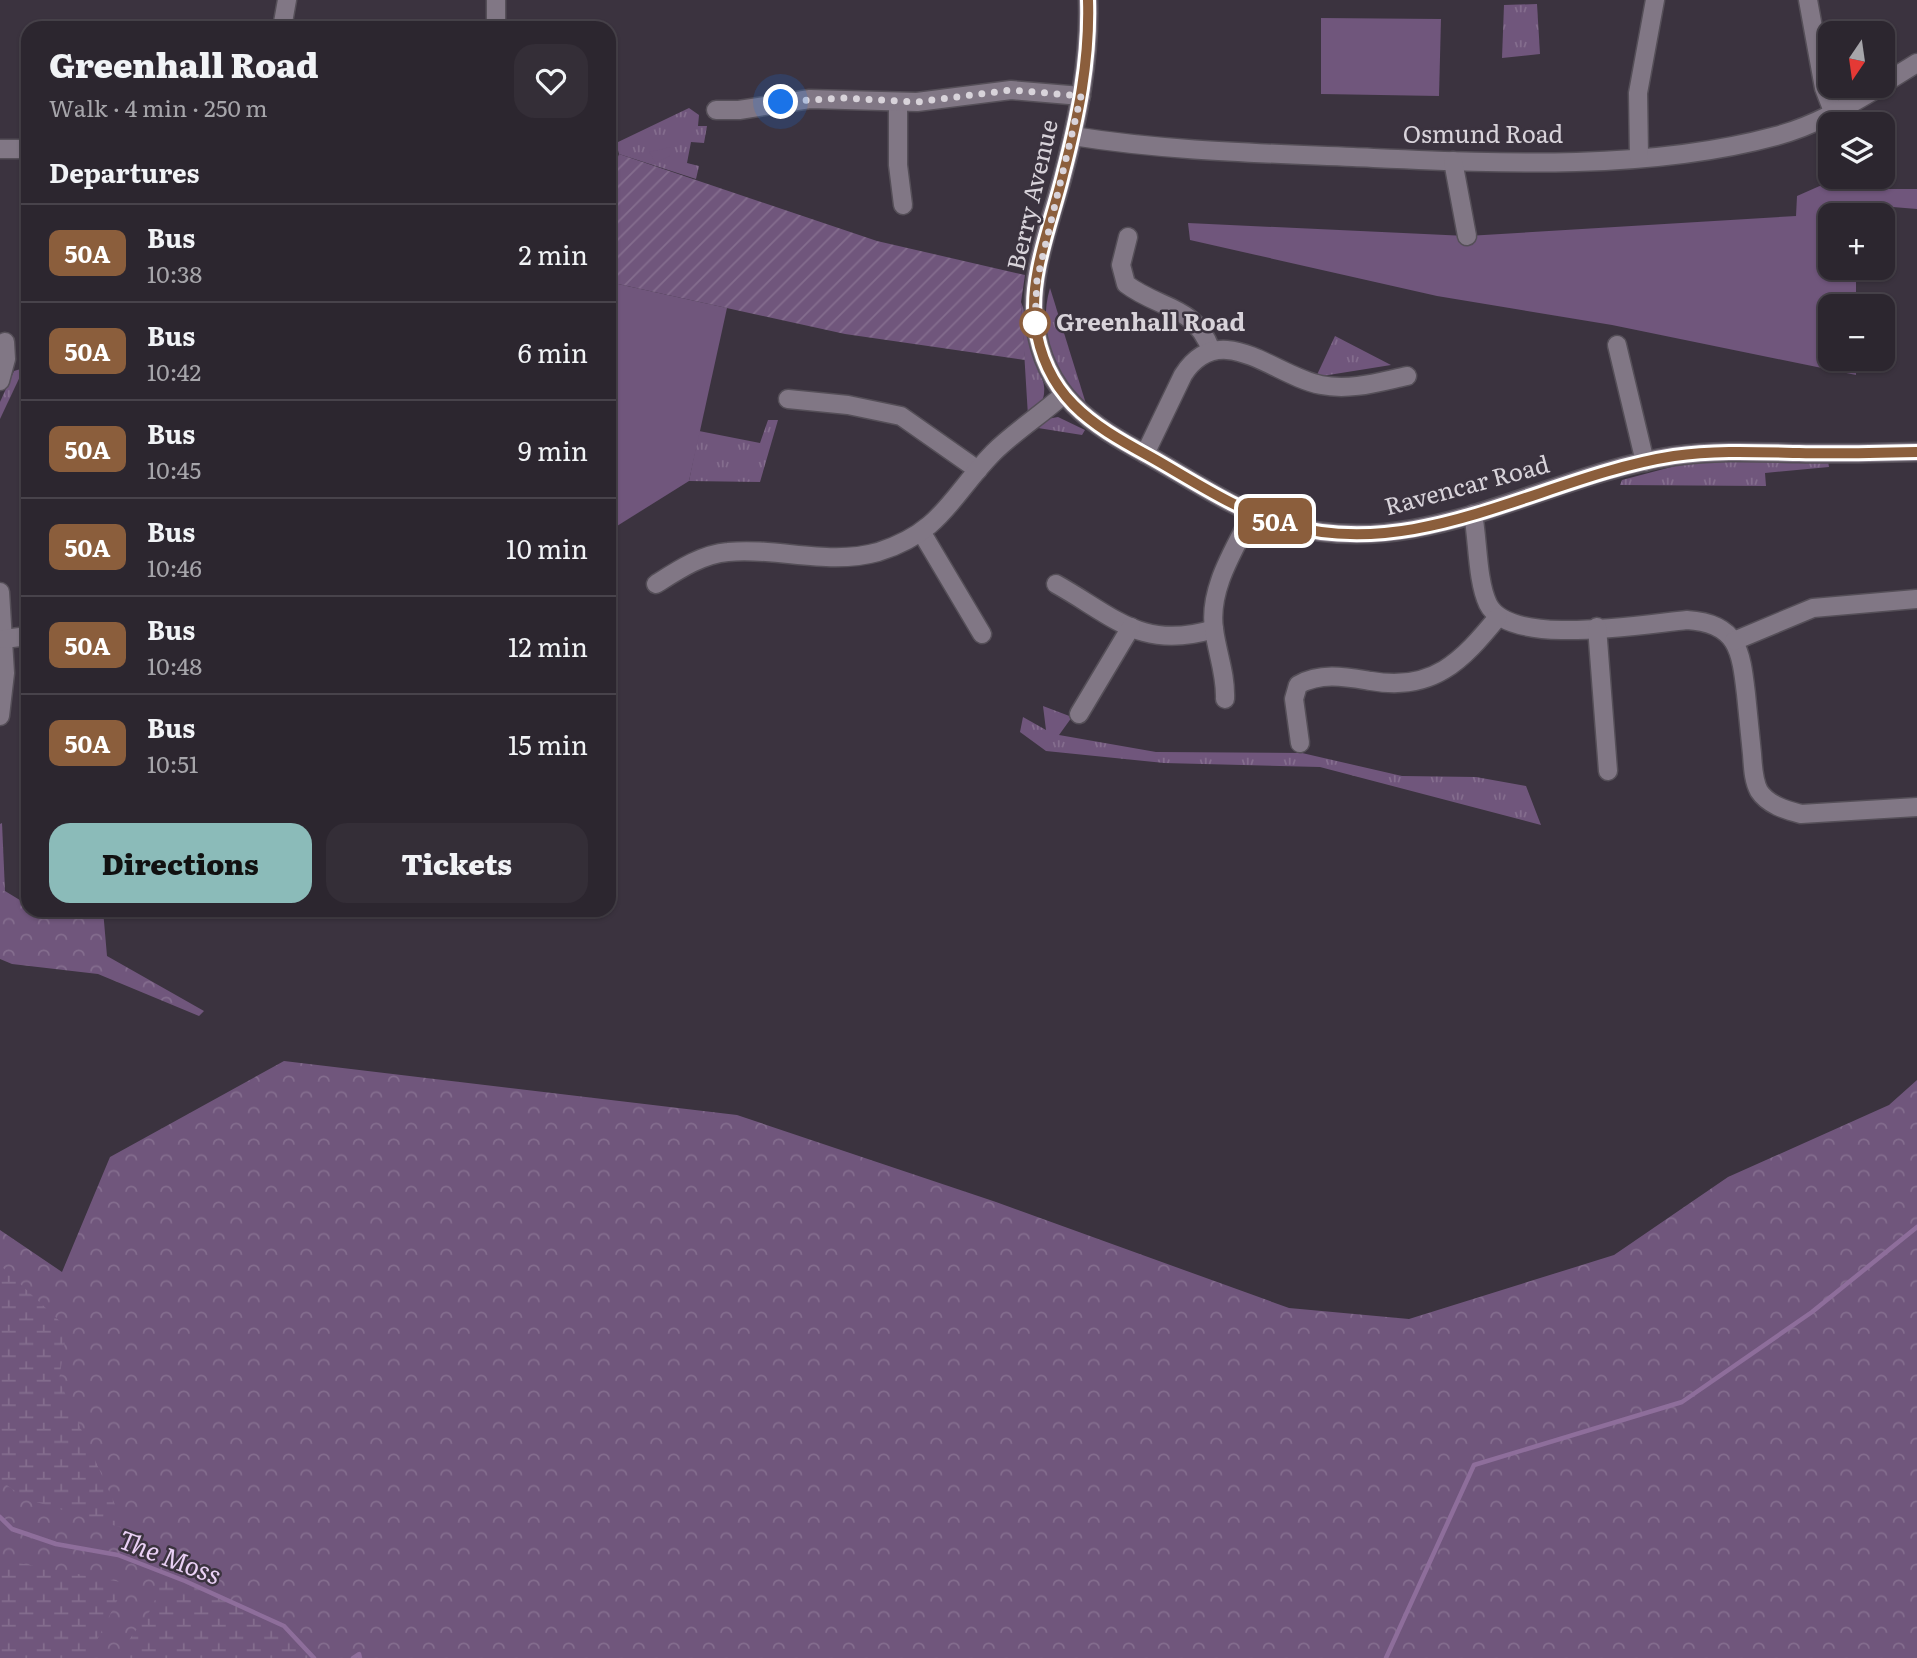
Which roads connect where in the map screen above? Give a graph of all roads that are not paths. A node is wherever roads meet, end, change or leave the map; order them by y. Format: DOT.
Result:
graph roads {
  1 [pos="287,0"];
  2 [pos="496,0"];
  3 [pos="1088,0"];
  4 [pos="1655,0"];
  5 [pos="1808,0"];
  6 [pos="283,21"];
  7 [pos="496,21"];
  8 [pos="1915,70"];
  9 [pos="1895,79"];
  10 [pos="1081,96"];
  11 [pos="1860,98"];
  12 [pos="898,102"];
  13 [pos="716,110"];
  14 [pos="1833,112"];
  15 [pos="1837,112"];
  16 [pos="1818,121"];
  17 [pos="1073,136"];
  18 [pos="0,149"];
  19 [pos="21,149"];
  20 [pos="1639,156"];
  21 [pos="1453,160"];
  22 [pos="896,197"];
  23 [pos="1467,236"];
  24 [pos="1128,237"];
  25 [pos="1617,345"];
  26 [pos="1211,350"];
  27 [pos="12,354"];
  28 [pos="1407,377"];
  29 [pos="0,381"];
  30 [pos="1063,395"];
  31 [pos="788,400"];
  32 [pos="1917,452"];
  33 [pos="1145,454"];
  34 [pos="1645,462"];
  35 [pos="978,470"];
  36 [pos="1253,512"];
  37 [pos="1473,514"];
  38 [pos="922,533"];
  39 [pos="656,584"];
  40 [pos="1064,584"];
  41 [pos="0,592"];
  42 [pos="1916,599"];
  43 [pos="1498,617"];
  44 [pos="1131,627"];
  45 [pos="1597,627"];
  46 [pos="1213,629"];
  47 [pos="982,634"];
  48 [pos="21,637"];
  49 [pos="4,639"];
  50 [pos="1734,641"];
  51 [pos="1225,699"];
  52 [pos="1079,714"];
  53 [pos="0,716"];
  54 [pos="1300,743"];
  55 [pos="1609,771"];
  56 [pos="1917,807"];
  1 -- 6 [label="street"];
  2 -- 7 [label="street"];
  3 -- 10 [label="street, Berry Avenue"];
  4 -- 20 [label="street"];
  5 -- 14 [label="street"];
  8 -- 9 [label="street, Osmund Road"];
  10 -- 12 [label="street"];
  10 -- 17 [label="street, Berry Avenue"];
  11 -- 15 [label="street, Osmund Road"];
  12 -- 13 [label="street"];
  12 -- 22 [label="street"];
  16 -- 20 [label="street, Osmund Road"];
  17 -- 21 [label="street, Osmund Road"];
  17 -- 30 [label="street, Berry Avenue"];
  18 -- 19 [label="street"];
  20 -- 21 [label="street, Osmund Road"];
  21 -- 23 [label="street"];
  24 -- 26 [label="street"];
  25 -- 34 [label="street"];
  26 -- 28 [label="street"];
  26 -- 33 [label="street"];
  27 -- 29 [label="street"];
  30 -- 33 [label="street, Ravencar Road"];
  30 -- 35 [label="street"];
  31 -- 35 [label="street"];
  32 -- 34 [label="street, Ravencar Road"];
  33 -- 36 [label="street, Ravencar Road"];
  34 -- 37 [label="street, Ravencar Road"];
  35 -- 38 [label="street"];
  36 -- 37 [label="street, Ravencar Road"];
  36 -- 46 [label="street"];
  37 -- 43 [label="street"];
  38 -- 39 [label="street"];
  38 -- 47 [label="street"];
  40 -- 44 [label="street"];
  41 -- 49 [label="street"];
  42 -- 50 [label="street"];
  43 -- 45 [label="street"];
  43 -- 54 [label="street"];
  44 -- 46 [label="street"];
  44 -- 52 [label="street"];
  45 -- 50 [label="street"];
  45 -- 55 [label="street"];
  46 -- 51 [label="street"];
  48 -- 49 [label="street"];
  49 -- 53 [label="street"];
  50 -- 56 [label="street"];
}
